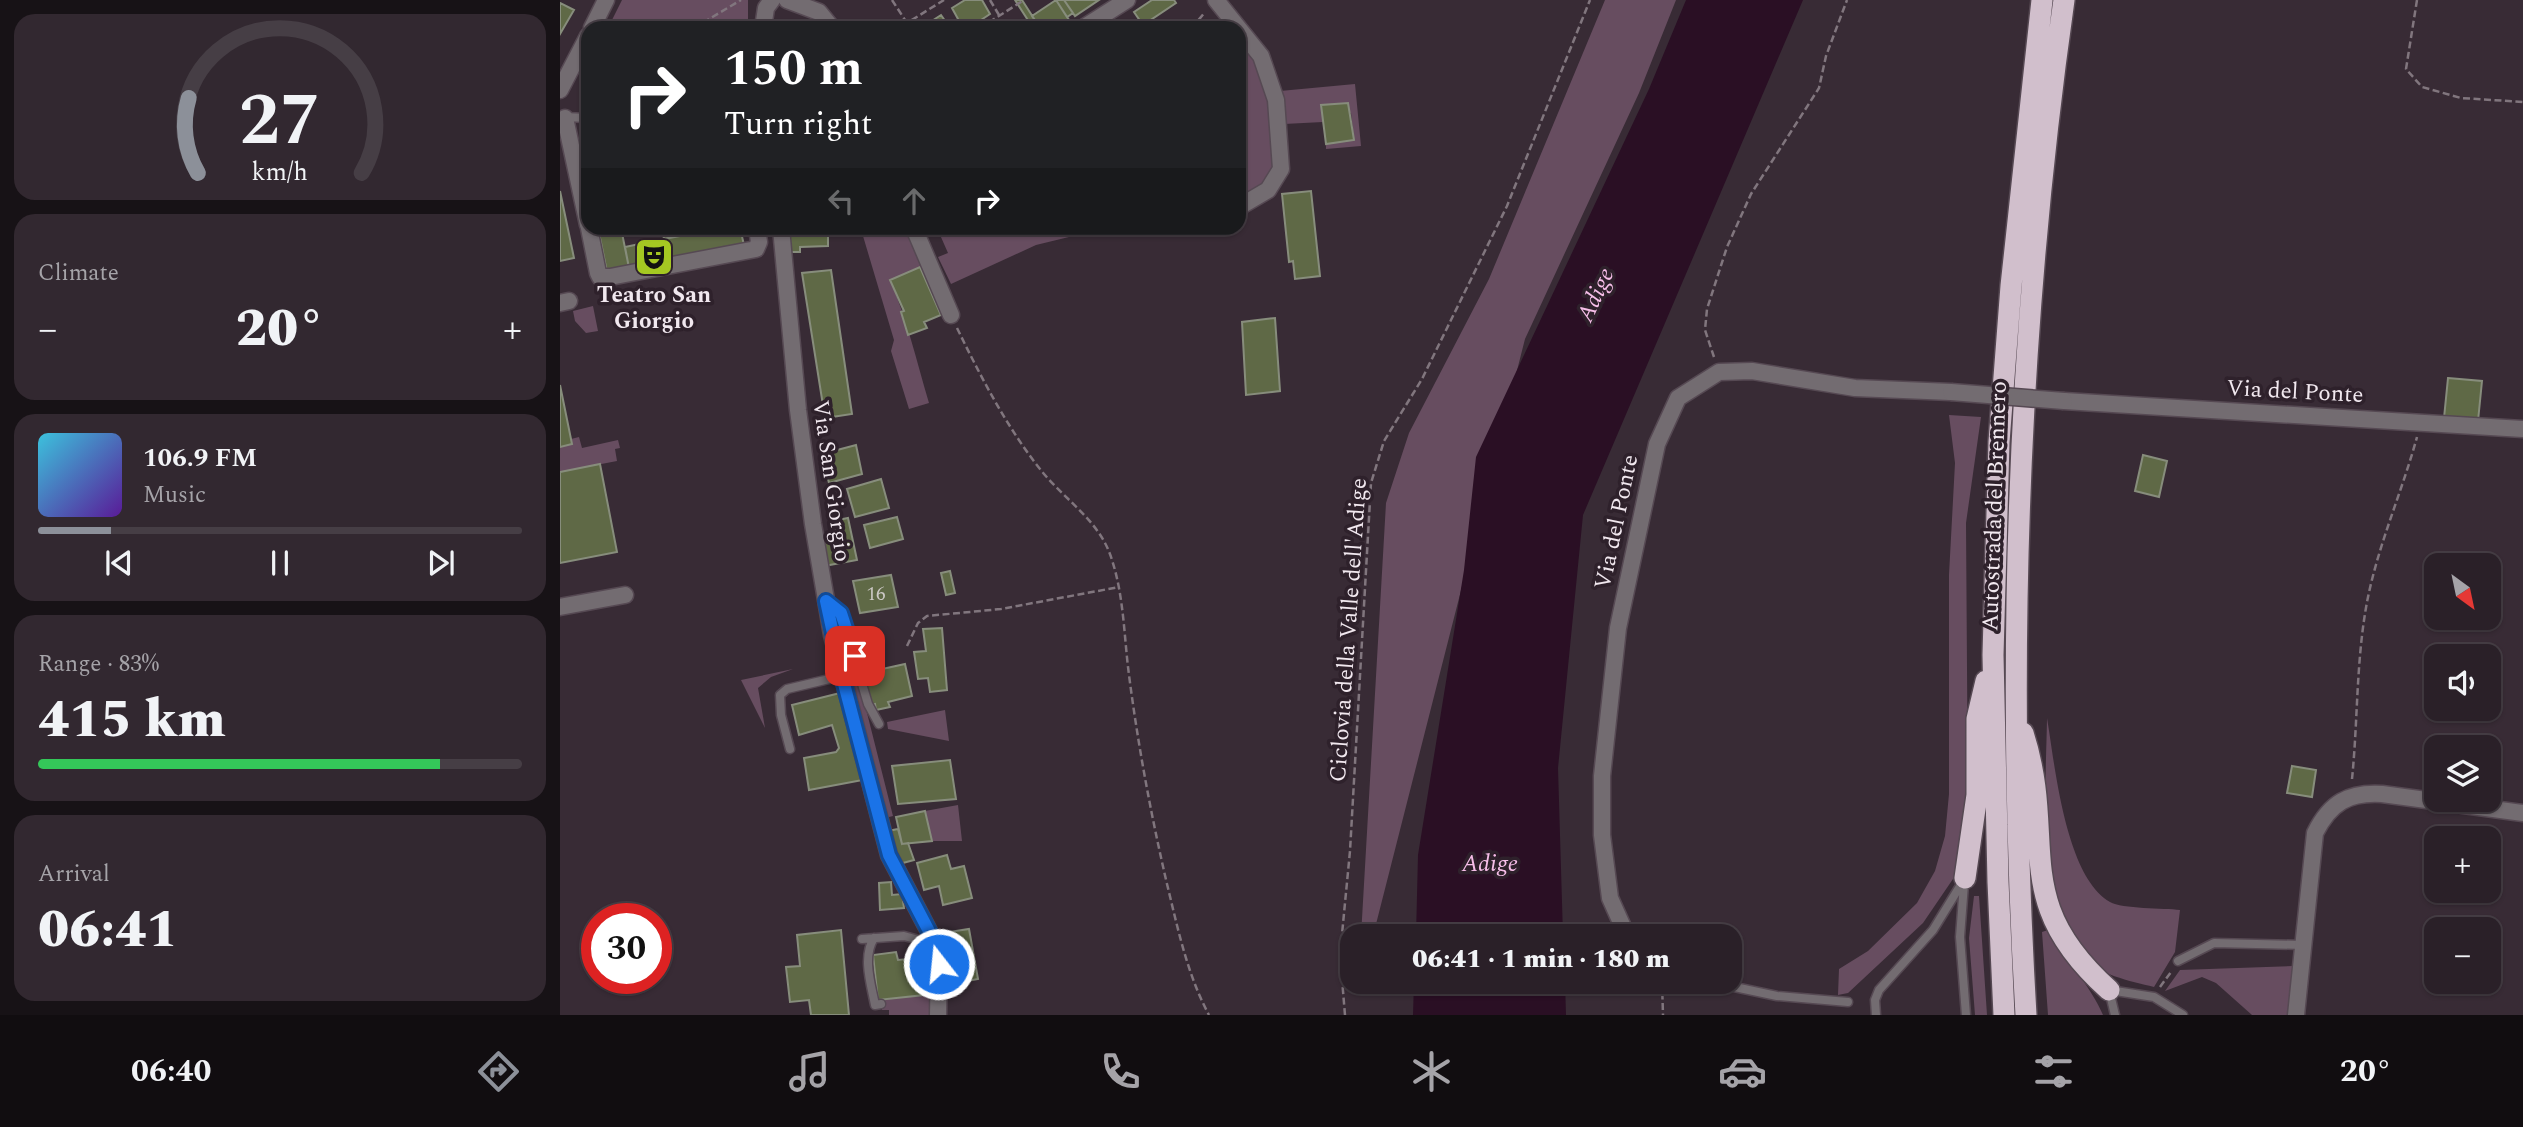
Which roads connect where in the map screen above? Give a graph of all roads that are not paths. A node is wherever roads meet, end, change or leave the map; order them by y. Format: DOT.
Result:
graph roads {
  1 [pos="606,0"];
  2 [pos="772,0"];
  3 [pos="787,0"];
  4 [pos="1127,0"];
  5 [pos="2042,0"];
  6 [pos="2064,0"];
  7 [pos="1211,2"];
  8 [pos="814,4"];
  9 [pos="596,21"];
  10 [pos="764,21"];
  11 [pos="827,21"];
  12 [pos="1094,21"];
  13 [pos="1229,21"];
  14 [pos="1246,40"];
  15 [pos="581,50"];
  16 [pos="560,90"];
  17 [pos="562,117"];
  18 [pos="581,118"];
  19 [pos="581,178"];
  20 [pos="1246,203"];
  21 [pos="590,235"];
  22 [pos="758,235"];
  23 [pos="782,235"];
  24 [pos="917,235"];
  25 [pos="951,315"];
  26 [pos="2523,429"];
  27 [pos="625,595"];
  28 [pos="826,601"];
  29 [pos="560,607"];
  30 [pos="1993,655"];
  31 [pos="842,677"];
  32 [pos="2017,713"];
  33 [pos="879,724"];
  34 [pos="790,750"];
  35 [pos="2523,813"];
  36 [pos="1965,878"];
  37 [pos="1622,924"];
  38 [pos="874,938"];
  39 [pos="862,939"];
  40 [pos="934,944"];
  41 [pos="2303,945"];
  42 [pos="2179,961"];
  43 [pos="1742,988"];
  44 [pos="2109,990"];
  45 [pos="1848,1002"];
  46 [pos="881,1004"];
  47 [pos="938,1015"];
  48 [pos="1876,1015"];
  49 [pos="1966,1015"];
  50 [pos="2004,1015"];
  51 [pos="2026,1015"];
  52 [pos="2115,1015"];
  53 [pos="2183,1015"];
  54 [pos="2296,1015"];
  1 -- 9 [label="street"];
  2 -- 10 [label="street"];
  3 -- 8 [label="street"];
  4 -- 12 [label="street"];
  5 -- 30 [label="highway, Autostrada del Brennero"];
  6 -- 32 [label="highway, Autostrada del Brennero"];
  7 -- 13 [label="street"];
  8 -- 11 [label="street"];
  14 -- 20 [label="street"];
  15 -- 16 [label="street"];
  17 -- 18 [label="lane"];
  17 -- 19 [label="street"];
  21 -- 22 [label="street"];
  23 -- 28 [label="street, Via San Giorgio"];
  24 -- 25 [label="street"];
  26 -- 37 [label="street, Via del Ponte, bridge"];
  27 -- 29 [label="street"];
  28 -- 31 [label="street, Via San Giorgio"];
  28 -- 33 [label="lane"];
  30 -- 36 [label="highway"];
  30 -- 50 [label="highway, Autostrada del Brennero"];
  31 -- 34 [label="lane"];
  31 -- 40 [label="street, Via San Giorgio"];
  32 -- 44 [label="highway"];
  32 -- 51 [label="highway, Autostrada del Brennero"];
  35 -- 41 [label="street"];
  36 -- 48 [label="lane"];
  36 -- 49 [label="lane"];
  38 -- 39 [label="lane"];
  38 -- 40 [label="lane"];
  38 -- 46 [label="lane"];
  40 -- 47 [label="street, Via San Giorgio"];
  41 -- 42 [label="lane"];
  41 -- 54 [label="street"];
  43 -- 45 [label="lane"];
  44 -- 52 [label="lane"];
  44 -- 53 [label="lane"];
}
